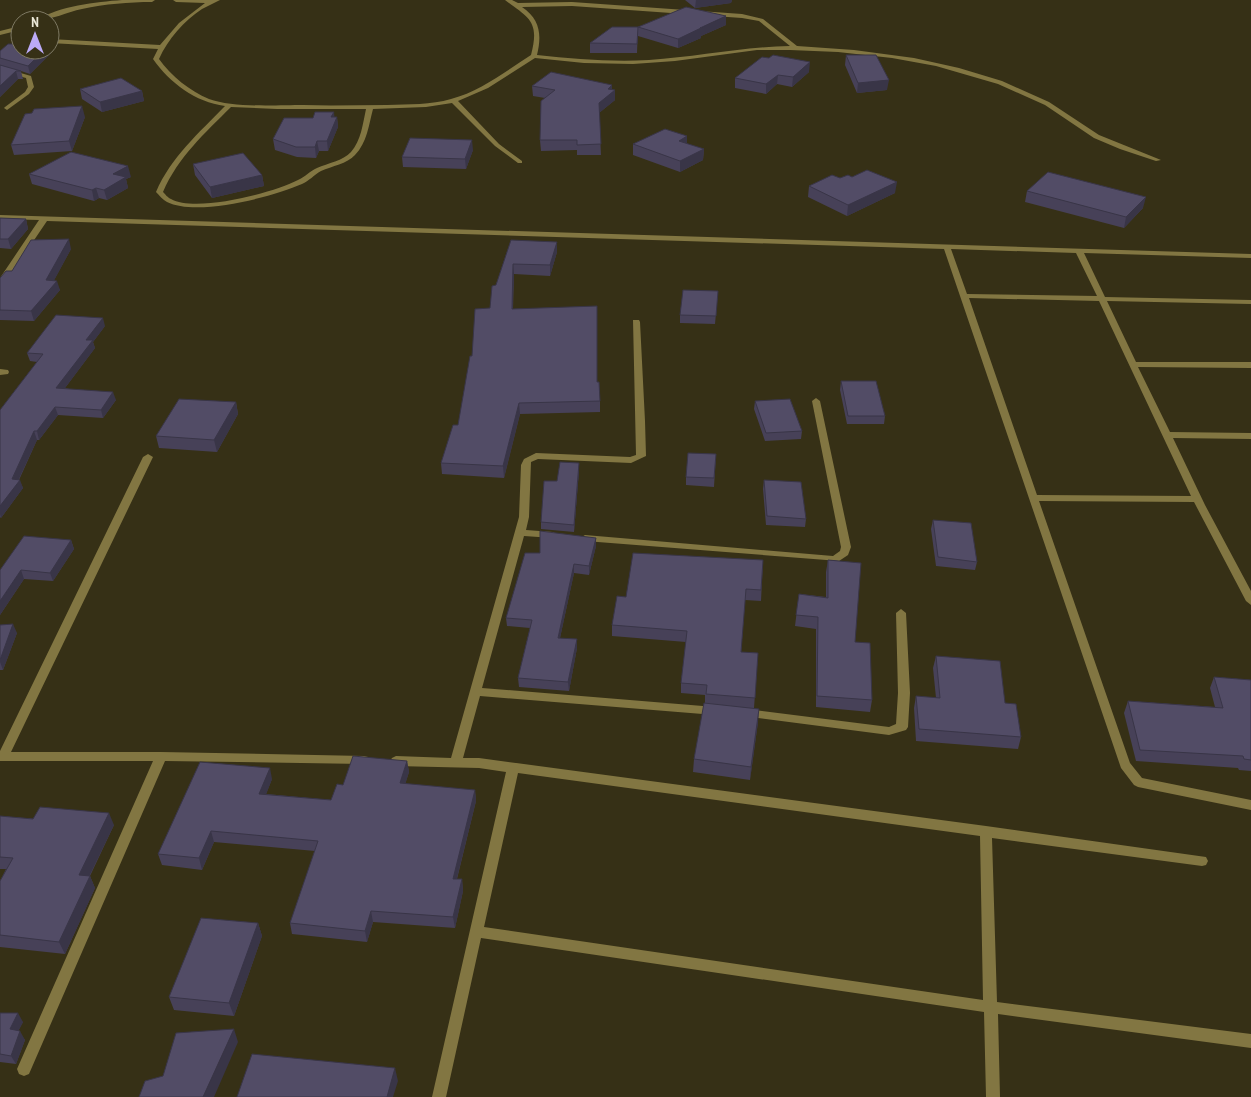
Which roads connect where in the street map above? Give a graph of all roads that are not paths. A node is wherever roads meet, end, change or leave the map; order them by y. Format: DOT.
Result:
graph roads {
  1 [pos="152,0"];
  2 [pos="176,0"];
  3 [pos="217,0"];
  4 [pos="508,0"];
  5 [pos="210,2"];
  6 [pos="518,5"];
  7 [pos="60,12"];
  8 [pos="60,42"];
  9 [pos="161,47"];
  10 [pos="796,48"];
  11 [pos="534,56"];
  12 [pos="0,69"];
  13 [pos="454,101"];
  14 [pos="230,104"];
  15 [pos="370,107"];
  16 [pos="7,108"];
  17 [pos="1158,160"];
  18 [pos="520,162"];
  19 [pos="0,217"];
  20 [pos="44,218"];
  21 [pos="947,248"];
  22 [pos="1079,251"];
  23 [pos="1251,256"];
  24 [pos="0,284"];
  25 [pos="964,296"];
  26 [pos="1102,300"];
  27 [pos="1251,302"];
  28 [pos="636,322"];
  29 [pos="1133,364"];
  30 [pos="1251,365"];
  31 [pos="816,401"];
  32 [pos="1166,435"];
  33 [pos="1251,436"];
  34 [pos="148,457"];
  35 [pos="1033,498"];
  36 [pos="1197,498"];
  37 [pos="520,533"];
  38 [pos="1251,601"];
  39 [pos="901,613"];
  40 [pos="476,692"];
  41 [pos="161,756"];
  42 [pos="2,757"];
  43 [pos="456,762"];
  44 [pos="513,768"];
  45 [pos="1251,805"];
  46 [pos="986,831"];
  47 [pos="1202,861"];
  48 [pos="477,932"];
  49 [pos="991,1007"];
  50 [pos="1251,1041"];
  51 [pos="24,1069"];
  52 [pos="439,1097"];
  53 [pos="993,1097"];
  1 -- 7 [label="street"];
  2 -- 5 [label="street"];
  3 -- 5 [label="street"];
  4 -- 6 [label="street"];
  5 -- 9 [label="street"];
  6 -- 10 [label="street"];
  6 -- 11 [label="street"];
  8 -- 9 [label="street"];
  9 -- 14 [label="street"];
  10 -- 11 [label="street"];
  10 -- 17 [label="street"];
  11 -- 13 [label="street"];
  12 -- 16 [label="street"];
  13 -- 15 [label="street"];
  13 -- 18 [label="street"];
  14 -- 15 [label="street"];
  14 -- 15 [label="street"];
  19 -- 20 [label="street"];
  20 -- 21 [label="street"];
  20 -- 24 [label="street"];
  21 -- 22 [label="street"];
  21 -- 25 [label="street"];
  22 -- 23 [label="street"];
  22 -- 26 [label="street"];
  25 -- 26 [label="street"];
  25 -- 35 [label="street"];
  26 -- 27 [label="street"];
  26 -- 29 [label="street"];
  28 -- 37 [label="street"];
  29 -- 30 [label="street"];
  29 -- 32 [label="street"];
  31 -- 37 [label="street"];
  32 -- 33 [label="street"];
  32 -- 36 [label="street"];
  34 -- 42 [label="street"];
  35 -- 36 [label="street"];
  35 -- 45 [label="street"];
  36 -- 38 [label="street"];
  37 -- 40 [label="street"];
  39 -- 40 [label="street"];
  40 -- 43 [label="street"];
  41 -- 42 [label="street"];
  41 -- 43 [label="street"];
  41 -- 51 [label="street"];
  43 -- 44 [label="street"];
  44 -- 46 [label="street"];
  44 -- 48 [label="street"];
  46 -- 47 [label="street"];
  46 -- 49 [label="street"];
  48 -- 49 [label="street"];
  48 -- 52 [label="street"];
  49 -- 50 [label="street"];
  49 -- 53 [label="street"];
}
